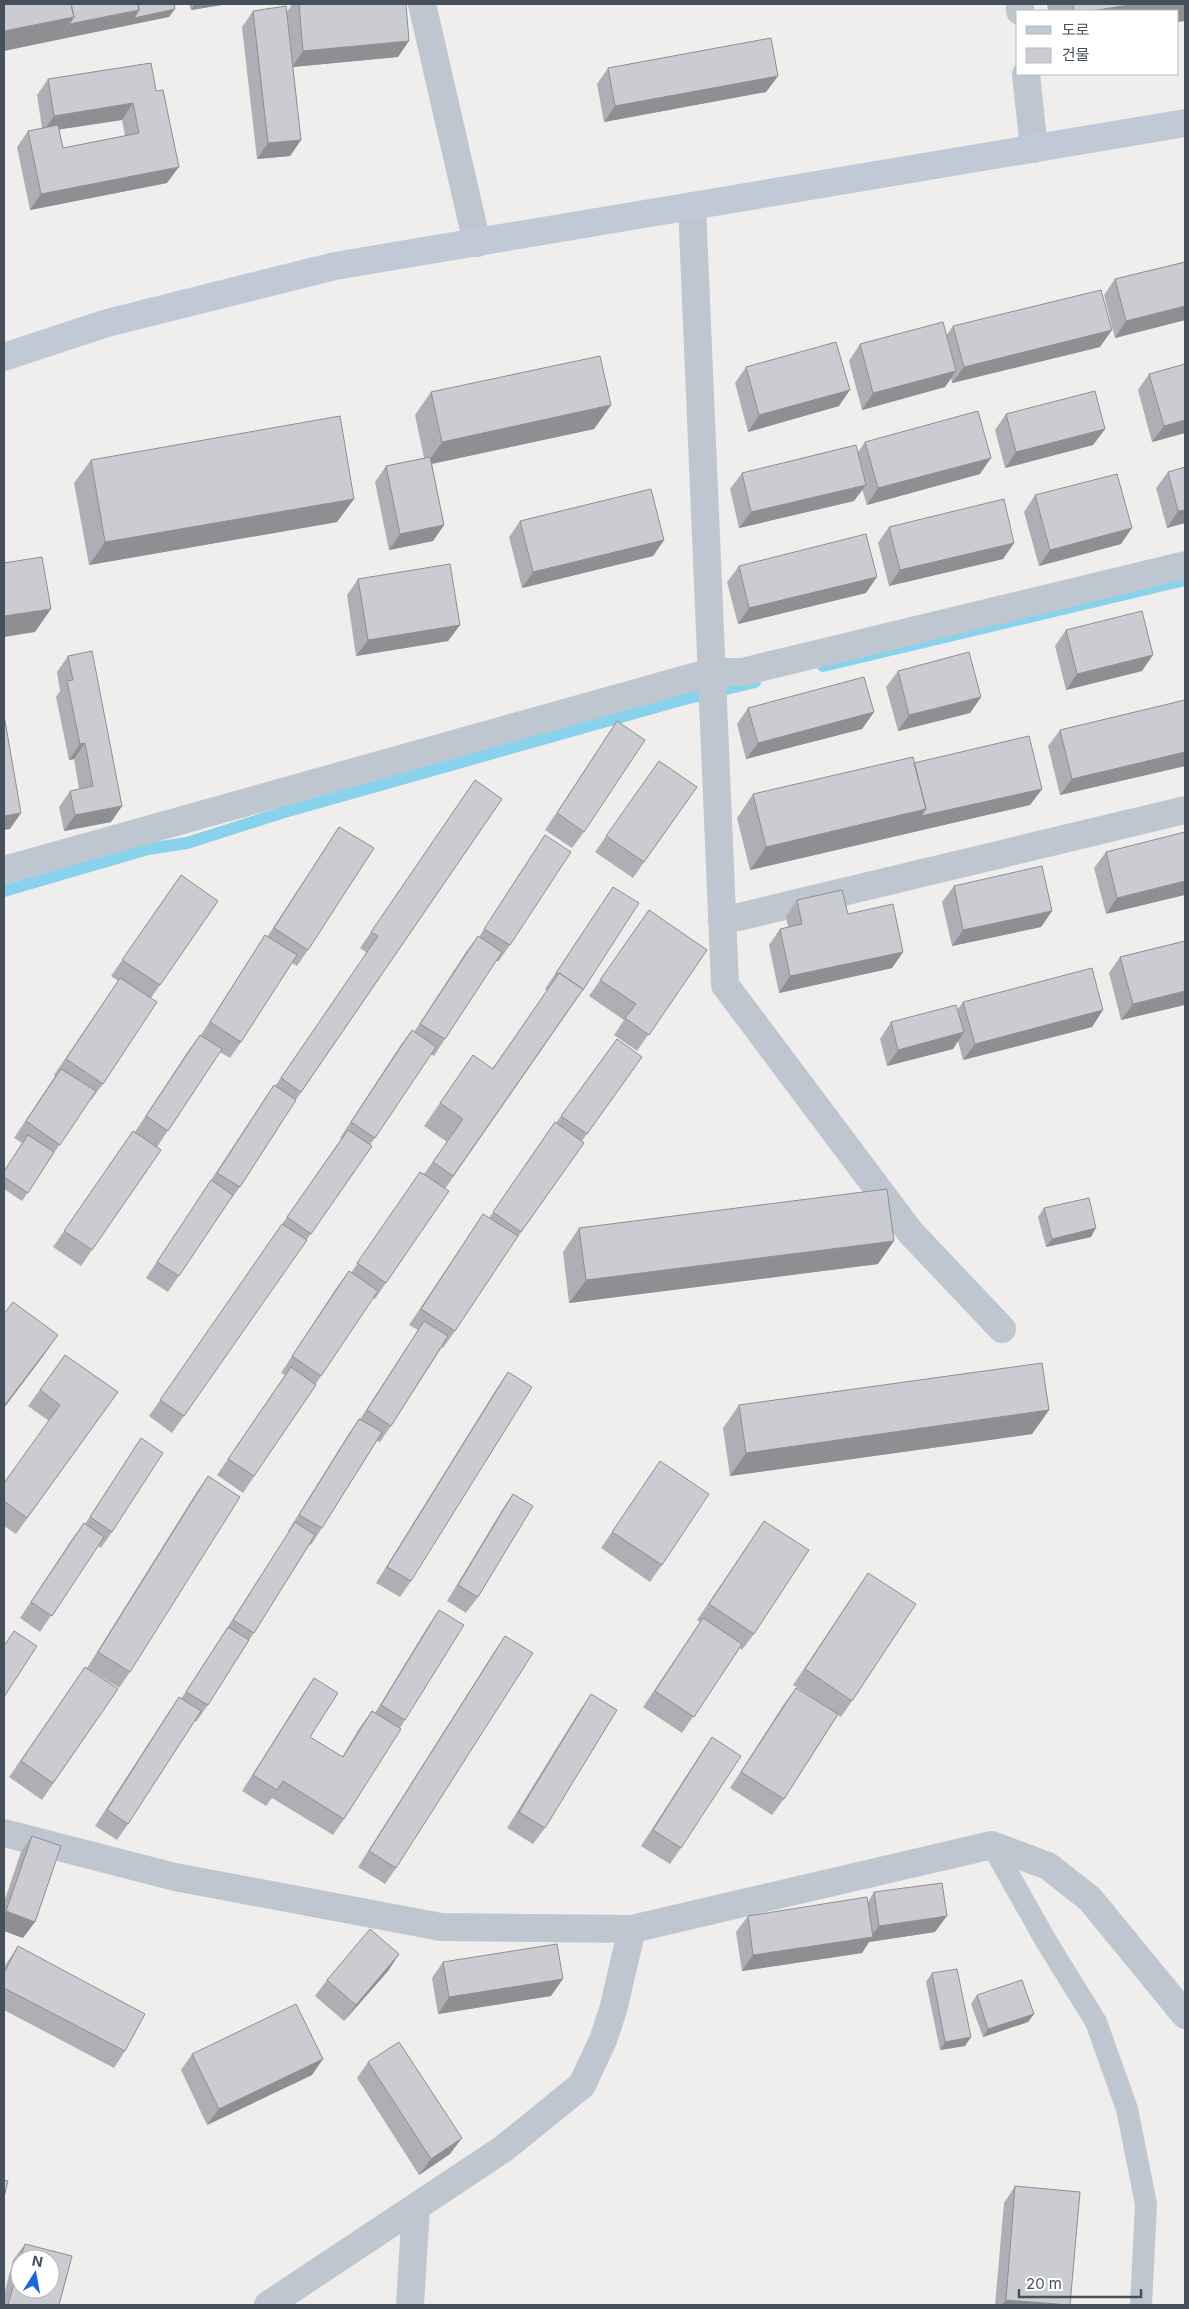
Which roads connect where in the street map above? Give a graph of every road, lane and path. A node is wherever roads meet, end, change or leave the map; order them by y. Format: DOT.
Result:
graph roads {
  1 [pos="422,4"];
  2 [pos="1026,75"];
  3 [pos="1185,123"];
  4 [pos="1034,149"];
  5 [pos="692,206"];
  6 [pos="477,243"];
  7 [pos="4,357"];
  8 [pos="1185,565"];
  9 [pos="711,672"];
  10 [pos="1185,810"];
  11 [pos="4,870"];
  12 [pos="722,922"];
  13 [pos="1002,1329"];
  14 [pos="4,1834"];
  15 [pos="992,1845"];
  16 [pos="632,1929"];
  17 [pos="1185,2015"];
  18 [pos="416,2207"];
  19 [pos="268,2305"];
  20 [pos="410,2305"];
  21 [pos="1141,2305"];
  1 -- 6 [label="street"];
  2 -- 4 [label="street"];
  3 -- 4 [label="main road"];
  4 -- 5 [label="main road"];
  5 -- 6 [label="main road"];
  5 -- 9 [label="street"];
  6 -- 7 [label="main road"];
  8 -- 9 [label="street"];
  9 -- 11 [label="street"];
  9 -- 12 [label="street"];
  10 -- 12 [label="street"];
  12 -- 13 [label="street"];
  14 -- 16 [label="street"];
  15 -- 16 [label="street"];
  15 -- 17 [label="street"];
  15 -- 21 [label="lane"];
  16 -- 18 [label="street"];
  18 -- 19 [label="street"];
  18 -- 20 [label="street"];
}
